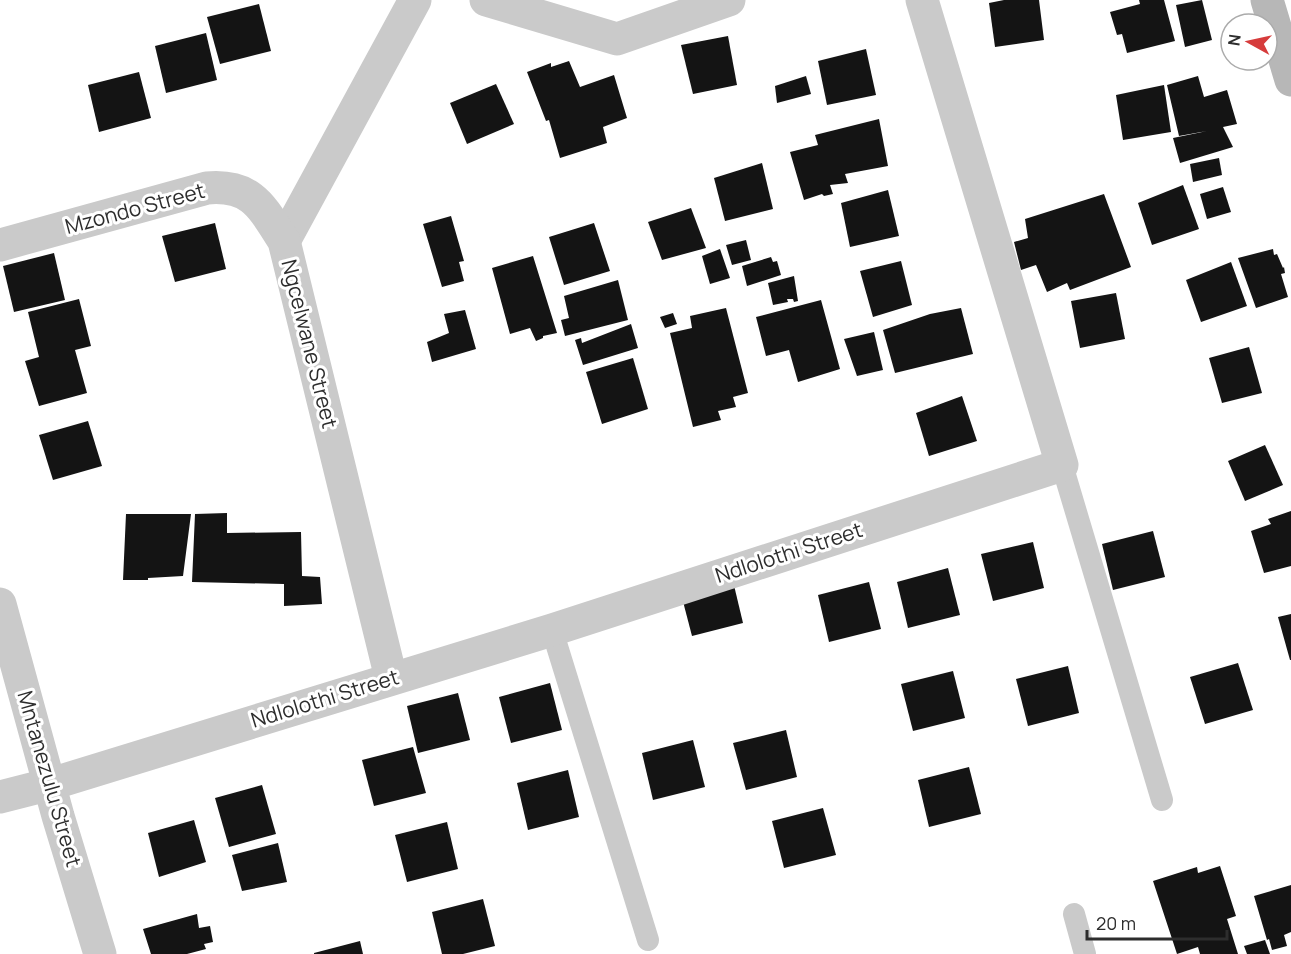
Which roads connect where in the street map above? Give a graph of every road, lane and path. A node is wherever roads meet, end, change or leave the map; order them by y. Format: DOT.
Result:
graph roads {
  1 [pos="415,0"];
  2 [pos="486,0"];
  3 [pos="729,0"];
  4 [pos="922,0"];
  5 [pos="1267,0"];
  6 [pos="1291,80"];
  7 [pos="284,241"];
  8 [pos="0,245"];
  9 [pos="1062,465"];
  10 [pos="0,604"];
  11 [pos="552,630"];
  12 [pos="391,678"];
  13 [pos="51,784"];
  14 [pos="0,797"];
  15 [pos="1162,800"];
  16 [pos="1074,914"];
  17 [pos="648,940"];
  18 [pos="100,954"];
  19 [pos="1085,954"];
  1 -- 7 [label="street, Ngcelwane Street"];
  2 -- 3 [label="street"];
  4 -- 9 [label="street"];
  5 -- 6 [label="street"];
  7 -- 8 [label="street, Mzondo Street"];
  7 -- 12 [label="street, Ngcelwane Street"];
  9 -- 11 [label="street, Ndlolothi Street"];
  9 -- 15 [label="lane"];
  10 -- 13 [label="street, Mntanezulu Street"];
  11 -- 12 [label="street, Ndlolothi Street"];
  11 -- 17 [label="lane"];
  12 -- 13 [label="street, Ndlolothi Street"];
  13 -- 14 [label="street, Ndlolothi Street"];
  13 -- 18 [label="street, Mntanezulu Street"];
  16 -- 19 [label="lane"];
}
